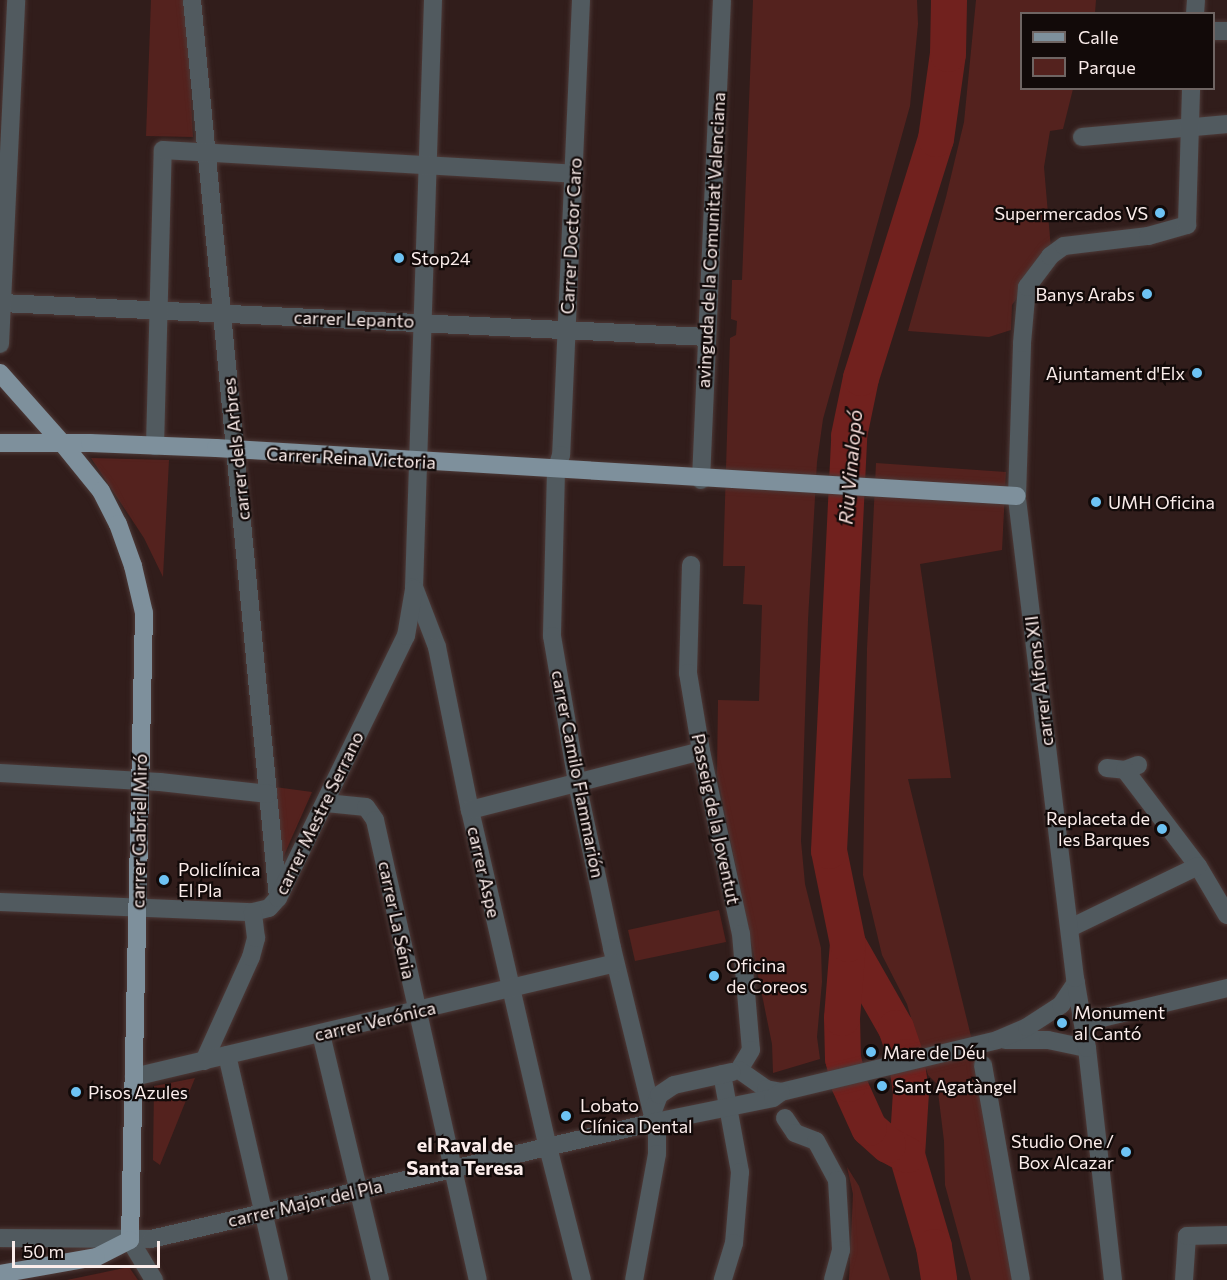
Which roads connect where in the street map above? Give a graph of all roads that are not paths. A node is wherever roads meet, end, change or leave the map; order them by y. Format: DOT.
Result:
graph roads {
  1 [pos="16,0"];
  2 [pos="192,0"];
  3 [pos="433,0"];
  4 [pos="581,0"];
  5 [pos="722,0"];
  6 [pos="1191,90"];
  7 [pos="1227,124"];
  8 [pos="1189,128"];
  9 [pos="1083,137"];
  10 [pos="205,152"];
  11 [pos="427,166"];
  12 [pos="574,174"];
  13 [pos="2,303"];
  14 [pos="158,311"];
  15 [pos="222,315"];
  16 [pos="423,321"];
  17 [pos="566,331"];
  18 [pos="706,337"];
  19 [pos="0,344"];
  20 [pos="0,373"];
  21 [pos="0,443"];
  22 [pos="63,444"];
  23 [pos="155,446"];
  24 [pos="237,451"];
  25 [pos="418,462"];
  26 [pos="556,470"];
  27 [pos="701,480"];
  28 [pos="1017,496"];
  29 [pos="691,565"];
  30 [pos="414,587"];
  31 [pos="701,751"];
  32 [pos="1123,768"];
  33 [pos="0,773"];
  34 [pos="140,781"];
  35 [pos="577,783"];
  36 [pos="268,794"];
  37 [pos="326,803"];
  38 [pos="470,810"];
  39 [pos="1198,866"];
  40 [pos="278,898"];
  41 [pos="0,902"];
  42 [pos="138,908"];
  43 [pos="253,912"];
  44 [pos="1227,915"];
  45 [pos="1070,928"];
  46 [pos="615,963"];
  47 [pos="1076,983"];
  48 [pos="1227,988"];
  49 [pos="512,989"];
  50 [pos="1061,1005"];
  51 [pos="417,1011"];
  52 [pos="1082,1017"];
  53 [pos="321,1034"];
  54 [pos="997,1040"];
  55 [pos="1087,1048"];
  56 [pos="227,1055"];
  57 [pos="204,1061"];
  58 [pos="983,1065"];
  59 [pos="730,1072"];
  60 [pos="643,1073"];
  61 [pos="134,1077"];
  62 [pos="674,1085"];
  63 [pos="781,1092"];
  64 [pos="730,1105"];
  65 [pos="654,1116"];
  66 [pos="785,1118"];
  67 [pos="548,1147"];
  68 [pos="453,1169"];
  69 [pos="358,1191"];
  70 [pos="262,1213"];
  71 [pos="1227,1236"];
  72 [pos="0,1238"];
  73 [pos="130,1240"];
  74 [pos="0,1275"];
  75 [pos="154,1280"];
  76 [pos="279,1280"];
  77 [pos="380,1280"];
  78 [pos="478,1280"];
  79 [pos="582,1280"];
  80 [pos="633,1280"];
  81 [pos="723,1280"];
  82 [pos="833,1280"];
  83 [pos="1021,1280"];
  84 [pos="1113,1280"];
  85 [pos="1184,1280"];
  1 -- 13 [label="street"];
  2 -- 10 [label="street, carrer dels Arbres"];
  3 -- 11 [label="street, carrer Aspe"];
  4 -- 12 [label="street, Carrer Doctor Caro"];
  5 -- 18 [label="street, avinguda de la Comunitat Valenciana"];
  6 -- 8 [label="street"];
  7 -- 8 [label="street"];
  8 -- 9 [label="street"];
  8 -- 28 [label="street, carrer Alfons XII"];
  10 -- 11 [label="street"];
  10 -- 14 [label="street"];
  10 -- 15 [label="street, carrer dels Arbres"];
  11 -- 12 [label="street"];
  11 -- 16 [label="street, carrer Aspe"];
  12 -- 17 [label="street, Carrer Doctor Caro"];
  13 -- 14 [label="street, carrer Lepanto"];
  13 -- 19 [label="street"];
  14 -- 15 [label="street, carrer Lepanto"];
  14 -- 23 [label="street"];
  15 -- 16 [label="street, carrer Lepanto"];
  15 -- 24 [label="street, carrer dels Arbres"];
  16 -- 17 [label="street, carrer Lepanto"];
  16 -- 25 [label="street, carrer Aspe"];
  17 -- 18 [label="street, carrer Lepanto"];
  17 -- 26 [label="street, Carrer Doctor Caro"];
  18 -- 27 [label="street, avinguda de la Comunitat Valenciana"];
  20 -- 22 [label="main road, carrer Gabriel Miró"];
  21 -- 22 [label="main road, Carrer Reina Victoria"];
  22 -- 23 [label="main road, Carrer Reina Victoria"];
  22 -- 34 [label="main road, carrer Gabriel Miró"];
  23 -- 24 [label="main road, Carrer Reina Victoria"];
  24 -- 25 [label="main road, Carrer Reina Victoria"];
  24 -- 36 [label="street, carrer dels Arbres"];
  25 -- 26 [label="main road, Carrer Reina Victoria"];
  25 -- 30 [label="street, carrer Aspe"];
  26 -- 27 [label="main road, Carrer Reina Victoria"];
  26 -- 35 [label="street, carrer Camilo Flammarión"];
  27 -- 28 [label="main road, Carrer Reina Victoria"];
  28 -- 45 [label="street, carrer Alfons XII"];
  29 -- 31 [label="street, Passeig de la Joventut"];
  30 -- 37 [label="street, carrer Mestre Serrano"];
  30 -- 38 [label="street, carrer Aspe"];
  31 -- 35 [label="street"];
  31 -- 59 [label="street, Passeig de la Joventut"];
  32 -- 39 [label="street"];
  33 -- 34 [label="street"];
  34 -- 36 [label="street"];
  34 -- 42 [label="main road, carrer Gabriel Miró"];
  35 -- 38 [label="street"];
  35 -- 46 [label="street, carrer Camilo Flammarión"];
  36 -- 40 [label="street, carrer dels Arbres"];
  37 -- 40 [label="street, carrer Mestre Serrano"];
  37 -- 51 [label="street, carrer La Sénia"];
  38 -- 49 [label="street, carrer Aspe"];
  39 -- 44 [label="street"];
  39 -- 45 [label="street"];
  40 -- 43 [label="street, carrer Mestre Serrano"];
  41 -- 42 [label="street"];
  42 -- 43 [label="street"];
  42 -- 61 [label="main road, carrer Gabriel Miró"];
  43 -- 57 [label="street"];
  45 -- 47 [label="street, carrer Alfons XII"];
  46 -- 49 [label="street, carrer Verónica"];
  46 -- 60 [label="street, carrer Camilo Flammarión"];
  47 -- 50 [label="street"];
  47 -- 52 [label="street, carrer Alfons XII"];
  48 -- 52 [label="street"];
  49 -- 51 [label="street, carrer Verónica"];
  49 -- 67 [label="street, carrer Aspe"];
  50 -- 52 [label="street"];
  50 -- 54 [label="street"];
  51 -- 53 [label="street, carrer Verónica"];
  51 -- 68 [label="street, carrer La Sénia"];
  52 -- 55 [label="street, carrer Alfons XII"];
  53 -- 56 [label="street, carrer Verónica"];
  53 -- 69 [label="street"];
  54 -- 55 [label="street"];
  54 -- 63 [label="street, carrer Major del Pla"];
  55 -- 84 [label="street, carrer Alfons XII"];
  56 -- 57 [label="street, carrer Verónica"];
  56 -- 70 [label="street"];
  57 -- 61 [label="street, carrer Verónica"];
  58 -- 83 [label="street"];
  59 -- 62 [label="street"];
  59 -- 63 [label="street"];
  59 -- 64 [label="street"];
  60 -- 62 [label="street"];
  60 -- 65 [label="street, carrer Camilo Flammarión"];
  61 -- 73 [label="main road, carrer Gabriel Miró"];
  62 -- 65 [label="street"];
  63 -- 64 [label="street, carrer Major del Pla"];
  64 -- 65 [label="street, carrer Major del Pla"];
  64 -- 81 [label="street"];
  65 -- 67 [label="street, carrer Major del Pla"];
  65 -- 80 [label="street, carrer Camilo Flammarión"];
  66 -- 82 [label="street"];
  67 -- 68 [label="street, carrer Major del Pla"];
  67 -- 79 [label="street, carrer Aspe"];
  68 -- 69 [label="street, carrer Major del Pla"];
  68 -- 78 [label="street, carrer La Sénia"];
  69 -- 70 [label="street, carrer Major del Pla"];
  69 -- 77 [label="street"];
  70 -- 73 [label="street, carrer Major del Pla"];
  70 -- 76 [label="street"];
  71 -- 85 [label="street"];
  72 -- 73 [label="street, carrer Major del Pla"];
  73 -- 74 [label="main road"];
  73 -- 75 [label="street"];
}
